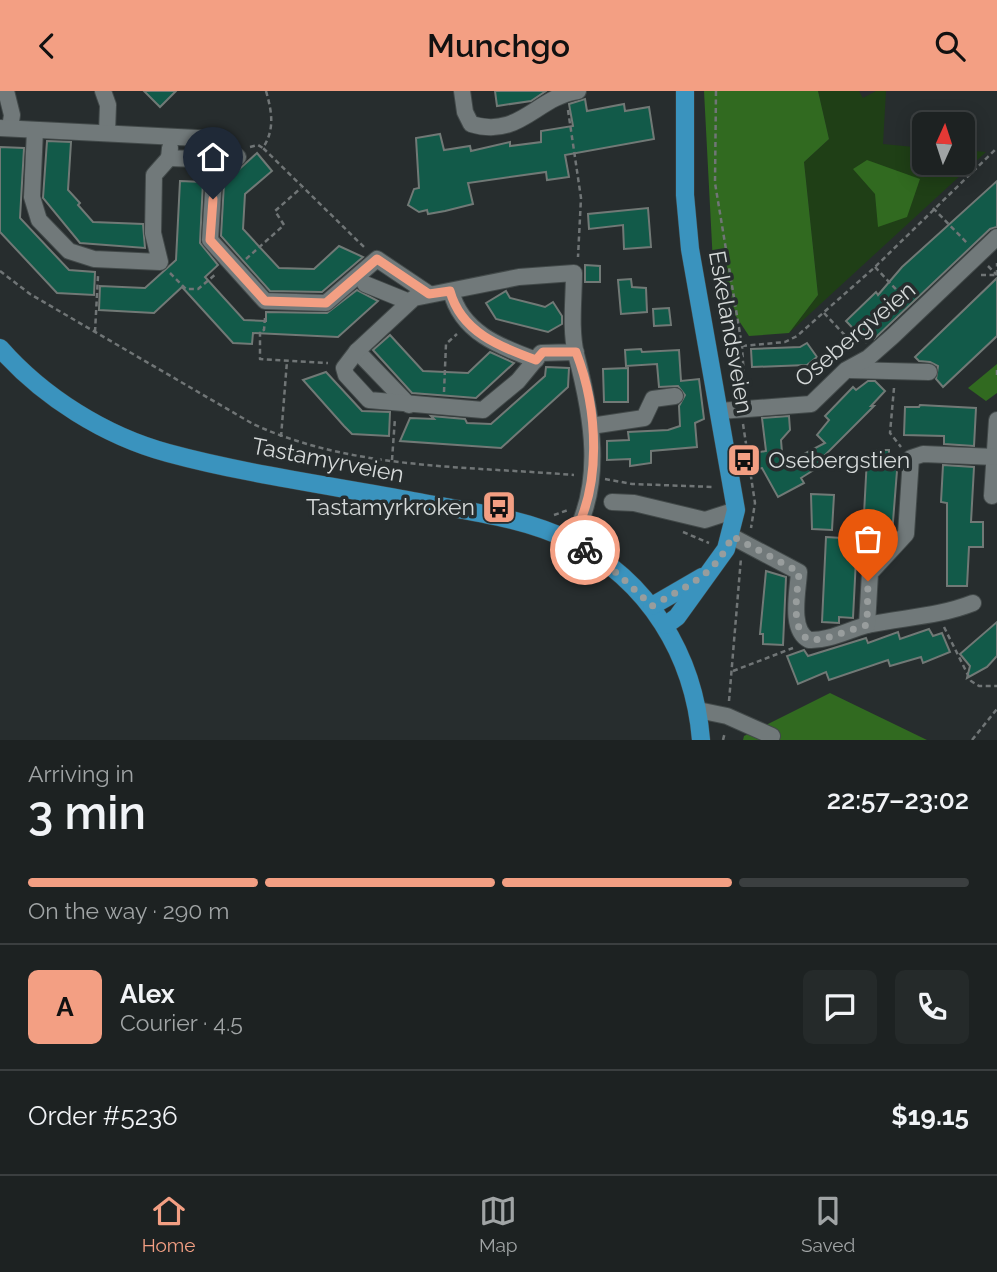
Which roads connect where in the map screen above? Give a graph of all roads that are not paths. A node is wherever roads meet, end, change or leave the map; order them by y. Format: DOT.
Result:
graph roads {
  1 [pos="6,91"];
  2 [pos="103,91"];
  3 [pos="462,91"];
  4 [pos="684,91"];
  5 [pos="571,92"];
  6 [pos="5,128"];
  7 [pos="35,129"];
  8 [pos="107,132"];
  9 [pos="170,136"];
  10 [pos="169,158"];
  11 [pos="209,169"];
  12 [pos="997,237"];
  13 [pos="365,284"];
  14 [pos="450,291"];
  15 [pos="429,294"];
  16 [pos="407,301"];
  17 [pos="0,348"];
  18 [pos="357,351"];
  19 [pos="576,352"];
  20 [pos="536,360"];
  21 [pos="846,370"];
  22 [pos="929,372"];
  23 [pos="675,396"];
  24 [pos="403,405"];
  25 [pos="720,411"];
  26 [pos="997,420"];
  27 [pos="591,426"];
  28 [pos="995,457"];
  29 [pos="992,496"];
  30 [pos="612,502"];
  31 [pos="736,510"];
  32 [pos="570,541"];
  33 [pos="738,541"];
  34 [pos="708,574"];
  35 [pos="973,603"];
  36 [pos="652,606"];
  37 [pos="666,625"];
  38 [pos="867,625"];
  39 [pos="698,710"];
  40 [pos="772,736"];
  41 [pos="701,740"];
  1 -- 6 [label="street"];
  2 -- 8 [label="street"];
  3 -- 5 [label="street"];
  4 -- 25 [label="main road, Eskelandsveien"];
  6 -- 7 [label="street"];
  7 -- 8 [label="street"];
  7 -- 10 [label="street"];
  8 -- 9 [label="street"];
  9 -- 10 [label="street"];
  9 -- 15 [label="street"];
  10 -- 11 [label="street"];
  12 -- 21 [label="street, Osebergveien"];
  13 -- 16 [label="street"];
  14 -- 15 [label="street"];
  14 -- 19 [label="street"];
  14 -- 20 [label="street"];
  15 -- 16 [label="street"];
  16 -- 18 [label="street"];
  17 -- 32 [label="main road, Tastamyrveien"];
  18 -- 24 [label="street"];
  18 -- 24 [label="street"];
  19 -- 20 [label="street"];
  19 -- 27 [label="street"];
  20 -- 24 [label="street"];
  21 -- 22 [label="street"];
  21 -- 25 [label="street, Osebergveien"];
  23 -- 27 [label="street"];
  25 -- 31 [label="main road, Eskelandsveien"];
  26 -- 28 [label="street"];
  27 -- 32 [label="street"];
  28 -- 29 [label="street"];
  28 -- 38 [label="street"];
  30 -- 31 [label="street"];
  31 -- 33 [label="main road, Eskelandsveien"];
  32 -- 36 [label="main road, Tastamyrveien"];
  33 -- 34 [label="main road, Eskelandsveien"];
  33 -- 38 [label="street"];
  34 -- 36 [label="main road, Eskelandsveien"];
  34 -- 37 [label="main road, Eskelandsveien"];
  35 -- 38 [label="street"];
  36 -- 37 [label="main road"];
  37 -- 39 [label="main road"];
  39 -- 40 [label="street"];
  39 -- 41 [label="main road"];
}
